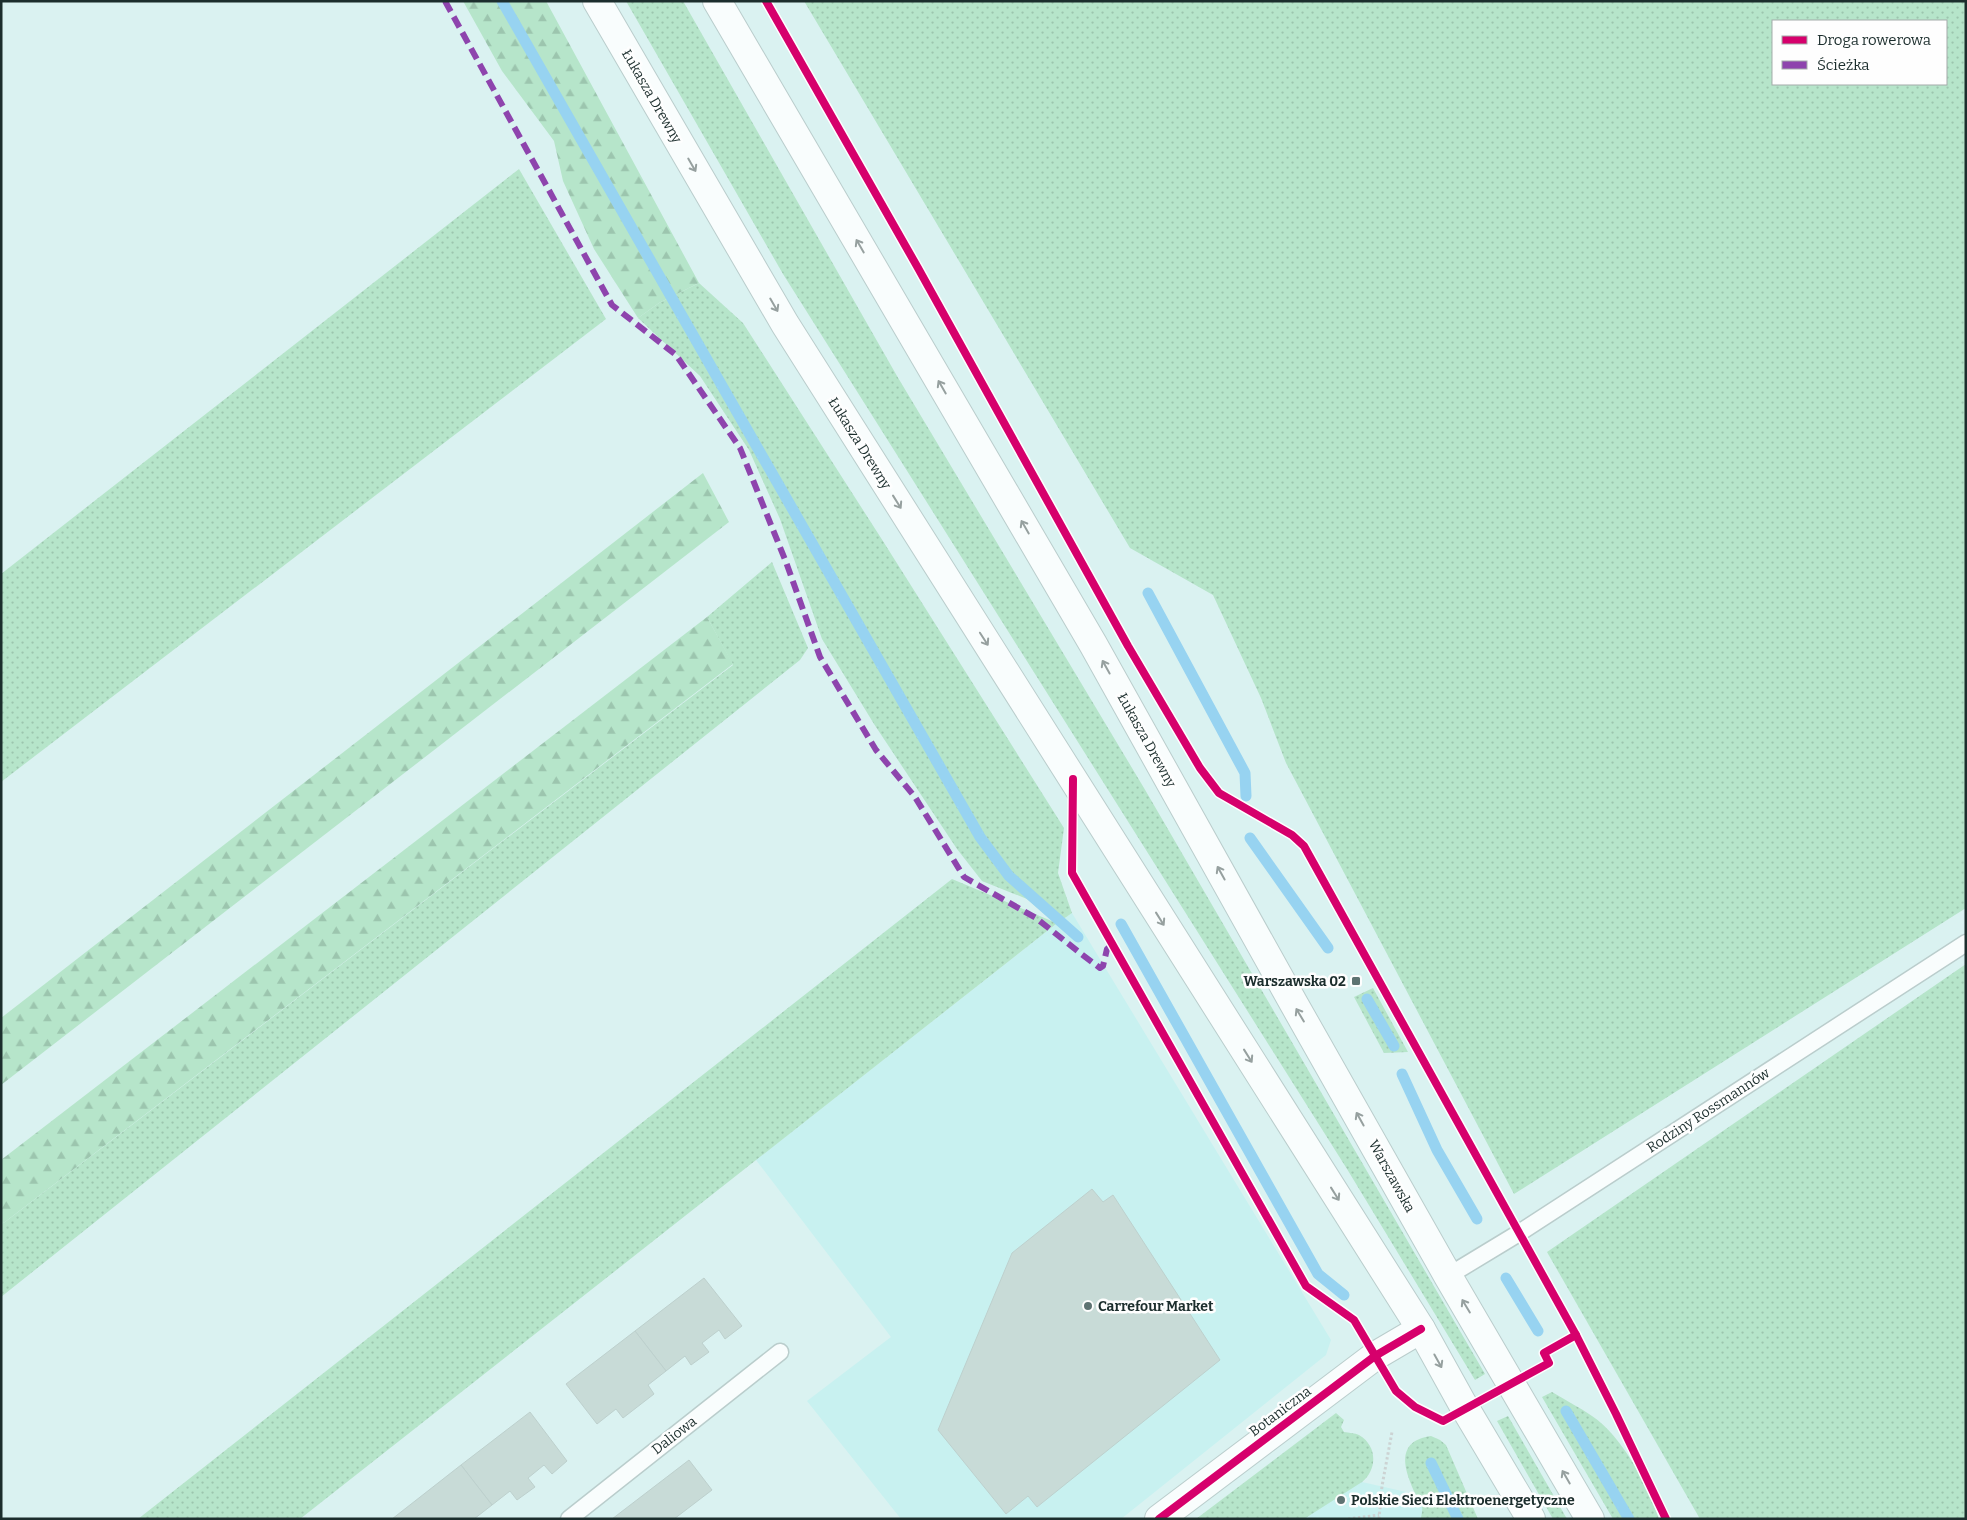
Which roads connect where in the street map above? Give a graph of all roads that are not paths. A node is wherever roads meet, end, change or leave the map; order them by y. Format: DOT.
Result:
graph roads {
  1 [pos="598,1"];
  2 [pos="717,1"];
  3 [pos="1198,832"];
  4 [pos="1966,943"];
  5 [pos="1448,1276"];
  6 [pos="1421,1329"];
  7 [pos="780,1352"];
  8 [pos="569,1519"];
  9 [pos="1159,1519"];
  10 [pos="1531,1519"];
  11 [pos="1590,1519"];
  1 -- 6 [label="main road, Łukasza Drewny, one-way"];
  3 -- 2 [label="main road, Łukasza Drewny, one-way"];
  5 -- 3 [label="main road, Warszawska, one-way"];
  4 -- 5 [label="lane, Rodziny Rossmannów"];
  11 -- 5 [label="main road, Warszawska, one-way"];
  6 -- 9 [label="main road, Botaniczna"];
  6 -- 10 [label="main road, one-way"];
  7 -- 8 [label="lane, Daliowa"];
}
